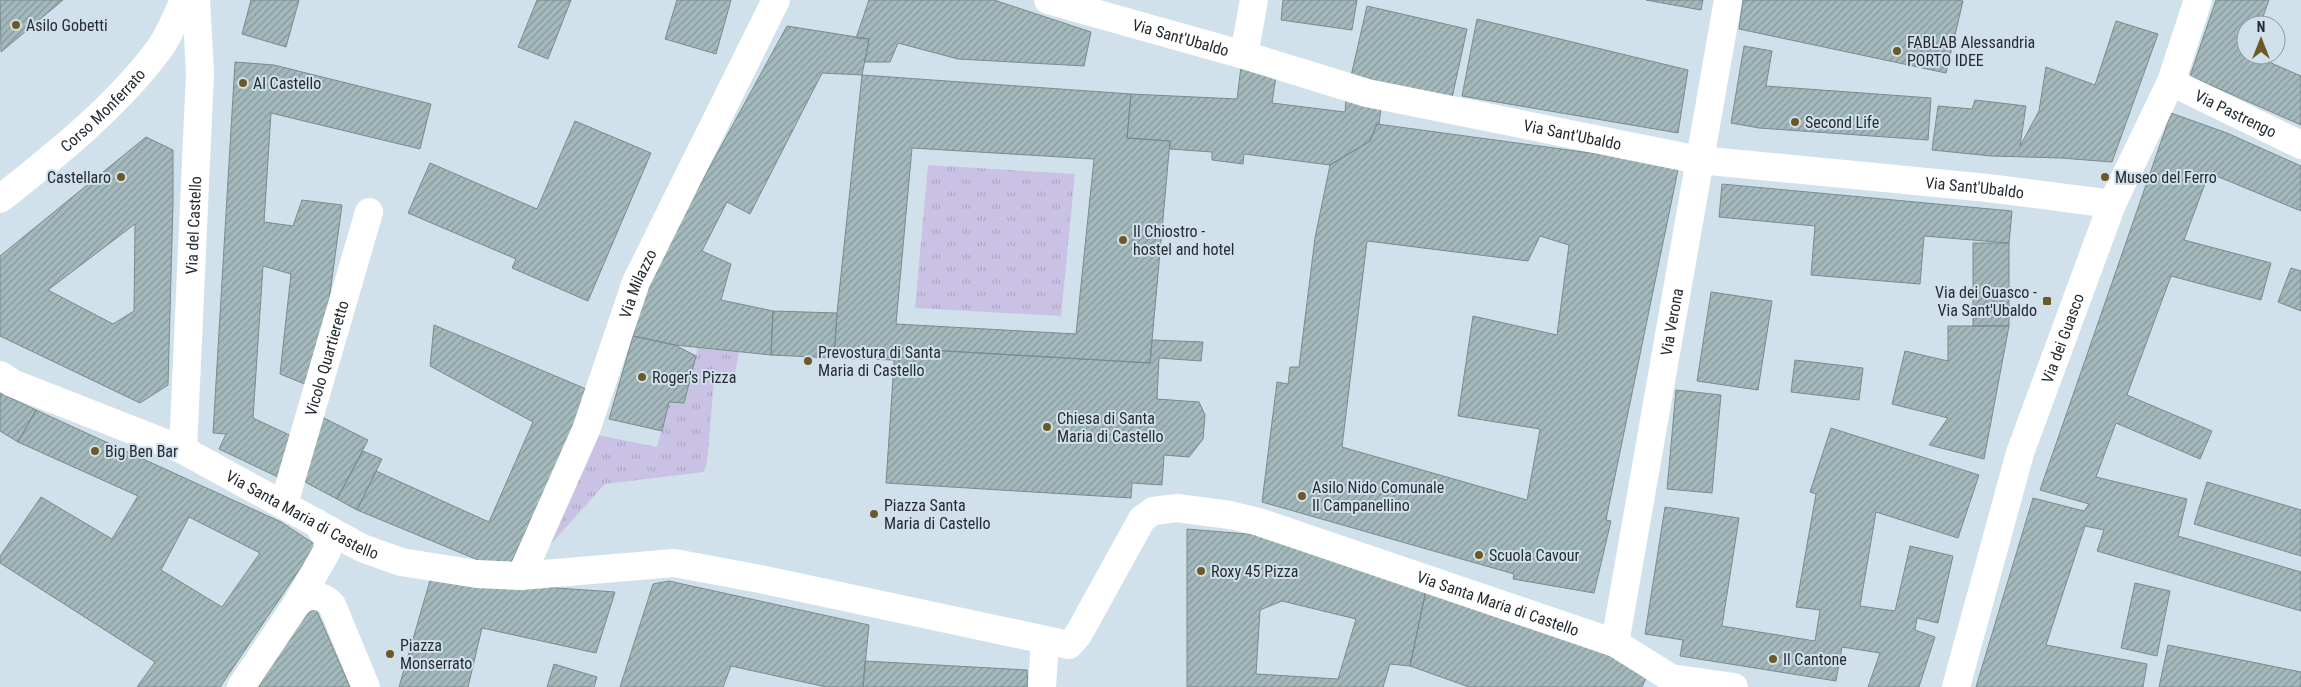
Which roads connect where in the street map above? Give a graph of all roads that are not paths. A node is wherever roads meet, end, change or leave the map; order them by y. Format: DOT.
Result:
graph roads {
  1 [pos="184,0"];
  2 [pos="196,0"];
  3 [pos="776,0"];
  4 [pos="1048,0"];
  5 [pos="1254,0"];
  6 [pos="1728,0"];
  7 [pos="2198,0"];
  8 [pos="1244,55"];
  9 [pos="2171,82"];
  10 [pos="2301,145"];
  11 [pos="1699,160"];
  12 [pos="0,200"];
  13 [pos="2112,204"];
  14 [pos="369,212"];
  15 [pos="0,375"];
  16 [pos="183,450"];
  17 [pos="284,504"];
  18 [pos="316,522"];
  19 [pos="401,562"];
  20 [pos="521,576"];
  21 [pos="296,605"];
  22 [pos="334,609"];
  23 [pos="1045,641"];
  24 [pos="1615,643"];
  25 [pos="1669,682"];
  26 [pos="241,687"];
  27 [pos="366,687"];
  28 [pos="1042,687"];
  29 [pos="1734,687"];
  30 [pos="1956,687"];
  1 -- 12 [label="street, Corso Monferrato"];
  2 -- 16 [label="street, Via del Castello"];
  3 -- 20 [label="street, Via Milazzo"];
  4 -- 8 [label="street, Via Sant'Ubaldo"];
  5 -- 8 [label="street"];
  6 -- 11 [label="street, Via Verona"];
  7 -- 9 [label="street, Via dei Guasco"];
  8 -- 11 [label="street, Via Sant'Ubaldo"];
  9 -- 10 [label="street, Via Pastrengo"];
  9 -- 13 [label="street, Via dei Guasco"];
  11 -- 13 [label="street, Via Sant'Ubaldo"];
  11 -- 24 [label="street, Via Verona"];
  13 -- 30 [label="street, Via dei Guasco"];
  14 -- 17 [label="street, Vicolo Quartieretto"];
  15 -- 16 [label="street, Via Santa Maria di Castello"];
  16 -- 17 [label="street, Via Santa Maria di Castello"];
  17 -- 18 [label="street, Via Santa Maria di Castello"];
  18 -- 19 [label="street, Via Santa Maria di Castello"];
  18 -- 21 [label="street"];
  19 -- 20 [label="street, Via Santa Maria di Castello"];
  19 -- 22 [label="street"];
  20 -- 23 [label="street, Via Santa Maria di Castello"];
  21 -- 22 [label="street"];
  21 -- 26 [label="street"];
  22 -- 27 [label="street"];
  23 -- 24 [label="street, Via Santa Maria di Castello"];
  23 -- 28 [label="street"];
  24 -- 25 [label="street, Via Santa Maria di Castello"];
  25 -- 29 [label="street, Via Santa Maria di Castello"];
}
